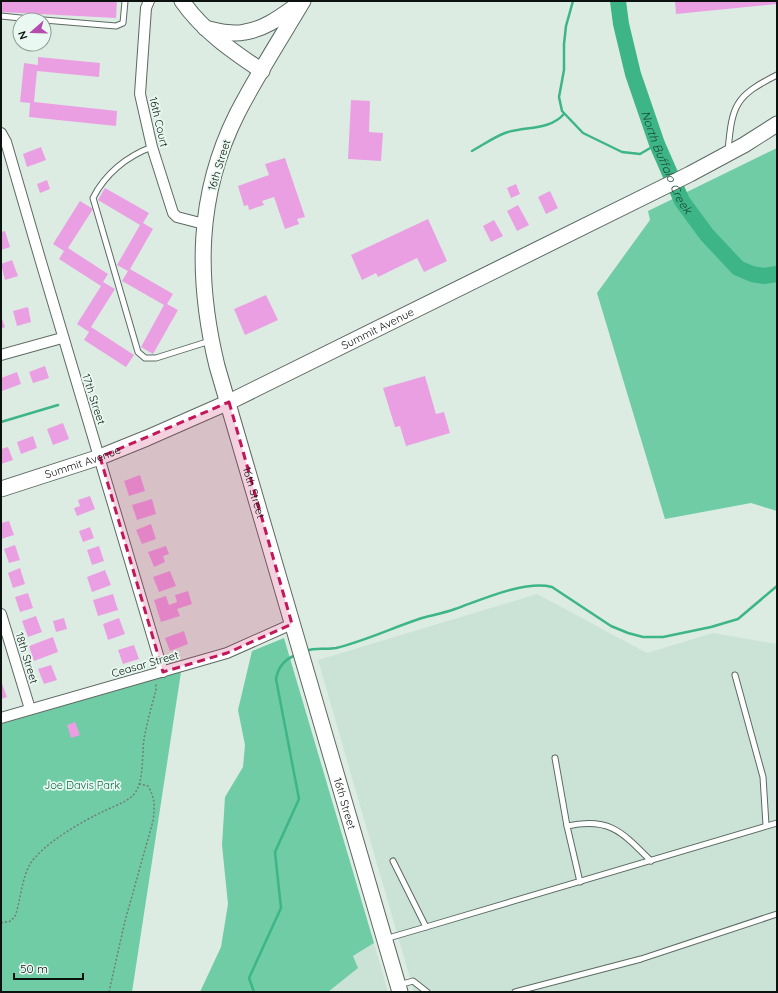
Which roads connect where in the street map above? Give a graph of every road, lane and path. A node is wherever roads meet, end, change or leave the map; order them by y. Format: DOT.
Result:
graph roads {
  1 [pos="125,1"];
  2 [pos="149,1"];
  3 [pos="182,1"];
  4 [pos="303,1"];
  5 [pos="1,16"];
  6 [pos="12,17"];
  7 [pos="52,21"];
  8 [pos="205,28"];
  9 [pos="262,71"];
  10 [pos="777,75"];
  11 [pos="777,124"];
  12 [pos="1,133"];
  13 [pos="777,134"];
  14 [pos="744,146"];
  15 [pos="152,147"];
  16 [pos="728,154"];
  17 [pos="204,224"];
  18 [pos="62,338"];
  19 [pos="211,340"];
  20 [pos="1,355"];
  21 [pos="229,402"];
  22 [pos="100,457"];
  23 [pos="1,489"];
  24 [pos="1,614"];
  25 [pos="292,624"];
  26 [pos="164,672"];
  27 [pos="735,675"];
  28 [pos="156,681"];
  29 [pos="30,709"];
  30 [pos="1,718"];
  31 [pos="555,758"];
  32 [pos="140,784"];
  33 [pos="777,823"];
  34 [pos="766,825"];
  35 [pos="567,826"];
  36 [pos="394,861"];
  37 [pos="651,861"];
  38 [pos="580,882"];
  39 [pos="777,914"];
  40 [pos="1,923"];
  41 [pos="426,927"];
  42 [pos="384,939"];
  43 [pos="399,989"];
  44 [pos="109,992"];
  45 [pos="427,992"];
  46 [pos="515,992"];
  1 -- 7 [label="lane"];
  2 -- 15 [label="street, 16th Court"];
  3 -- 8 [label="main road"];
  4 -- 8 [label="main road"];
  4 -- 9 [label="main road, 16th Street"];
  5 -- 6 [label="lane"];
  8 -- 9 [label="main road"];
  9 -- 17 [label="main road, 16th Street"];
  10 -- 16 [label="lane"];
  11 -- 14 [label="main road, Summit Avenue"];
  12 -- 18 [label="street, 17th Street"];
  13 -- 14 [label="main road, Summit Avenue"];
  14 -- 16 [label="main road, Summit Avenue"];
  15 -- 17 [label="street, 16th Court"];
  15 -- 19 [label="lane"];
  16 -- 21 [label="main road, Summit Avenue"];
  17 -- 19 [label="main road, 16th Street"];
  18 -- 20 [label="street"];
  18 -- 22 [label="street, 17th Street"];
  19 -- 21 [label="main road, 16th Street"];
  21 -- 22 [label="main road, Summit Avenue"];
  21 -- 25 [label="main road, 16th Street"];
  22 -- 23 [label="main road, Summit Avenue"];
  22 -- 26 [label="street, 17th Street"];
  24 -- 29 [label="street, 18th Street"];
  25 -- 26 [label="street, Ceasar Street"];
  25 -- 42 [label="main road, 16th Street"];
  26 -- 29 [label="street, Ceasar Street"];
  27 -- 34 [label="lane"];
  28 -- 32 [label="path"];
  29 -- 30 [label="street, Ceasar Street"];
  31 -- 35 [label="lane"];
  32 -- 40 [label="path"];
  32 -- 44 [label="path"];
  33 -- 34 [label="lane"];
  34 -- 37 [label="lane"];
  35 -- 37 [label="lane"];
  35 -- 38 [label="lane"];
  36 -- 41 [label="lane"];
  37 -- 38 [label="lane"];
  38 -- 41 [label="lane"];
  39 -- 46 [label="lane"];
  41 -- 42 [label="lane"];
  42 -- 43 [label="main road, 16th Street"];
  43 -- 45 [label="lane"];
}
